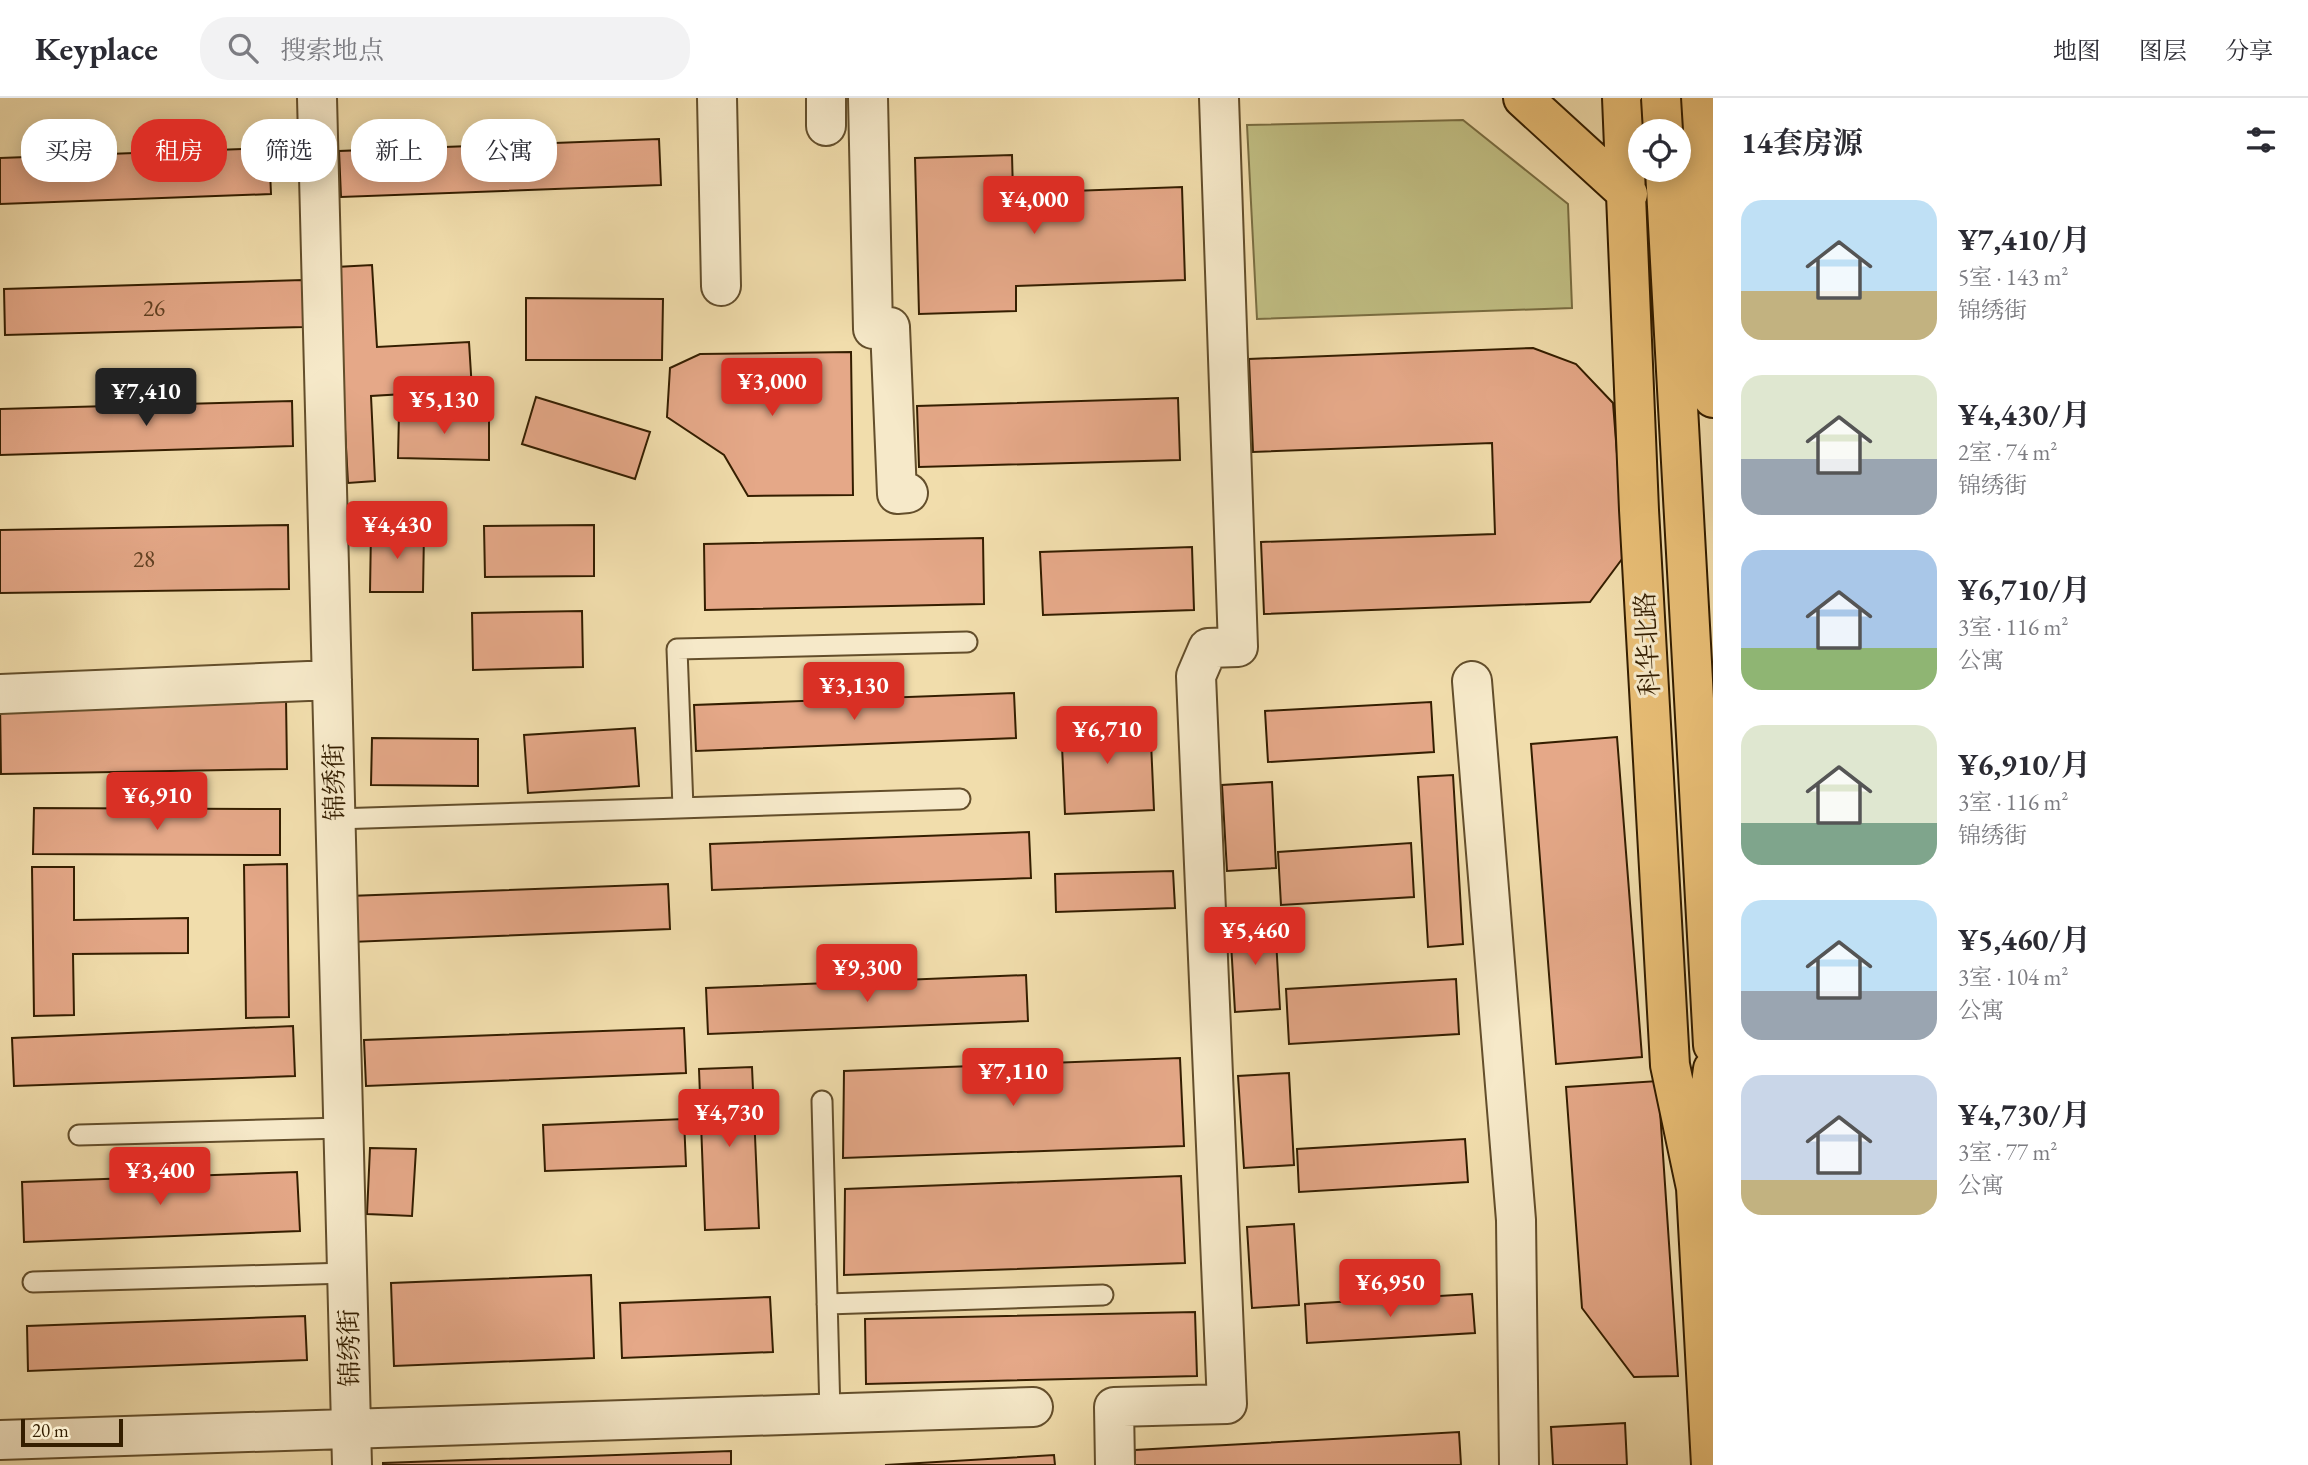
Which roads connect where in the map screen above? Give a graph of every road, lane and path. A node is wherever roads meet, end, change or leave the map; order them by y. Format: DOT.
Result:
graph roads {
  1 [pos="317,98"];
  2 [pos="717,98"];
  3 [pos="868,98"];
  4 [pos="1219,98"];
  5 [pos="1523,98"];
  6 [pos="1622,98"];
  7 [pos="1662,98"];
  8 [pos="1699,98"];
  9 [pos="1663,119"];
  10 [pos="1627,176"];
  11 [pos="1666,182"];
  12 [pos="721,286"];
  13 [pos="1713,398"];
  14 [pos="908,493"];
  15 [pos="967,642"];
  16 [pos="332,680"];
  17 [pos="1472,681"];
  18 [pos="0,694"];
  19 [pos="960,799"];
  20 [pos="683,808"];
  21 [pos="335,818"];
  22 [pos="1713,1045"];
  23 [pos="1713,1069"];
  24 [pos="822,1101"];
  25 [pos="343,1128"];
  26 [pos="79,1135"];
  27 [pos="1696,1188"];
  28 [pos="347,1273"];
  29 [pos="33,1282"];
  30 [pos="1103,1295"];
  31 [pos="827,1304"];
  32 [pos="1032,1406"];
  33 [pos="830,1414"];
  34 [pos="0,1440"];
  35 [pos="351,1447"];
  36 [pos="1115,1465"];
  37 [pos="1520,1465"];
  38 [pos="1711,1465"];
  1 -- 16 [label="street, 锦绣街"];
  2 -- 12 [label="street"];
  3 -- 14 [label="street"];
  4 -- 36 [label="street"];
  5 -- 10 [label="main road"];
  6 -- 10 [label="main road, 科华北路"];
  7 -- 9 [label="main road, bridge"];
  7 -- 10 [label="main road"];
  8 -- 13 [label="main road"];
  10 -- 27 [label="main road, 科华北路"];
  11 -- 22 [label="main road, 科华北路"];
  15 -- 20 [label="lane"];
  16 -- 18 [label="street"];
  16 -- 21 [label="street, 锦绣街"];
  17 -- 37 [label="street"];
  19 -- 20 [label="lane"];
  20 -- 21 [label="lane"];
  21 -- 25 [label="street, 锦绣街"];
  23 -- 27 [label="main road, 科华北路"];
  24 -- 31 [label="lane"];
  25 -- 26 [label="lane"];
  25 -- 28 [label="street, 锦绣街"];
  27 -- 38 [label="main road, 科华北路"];
  28 -- 29 [label="lane"];
  28 -- 35 [label="street, 锦绣街"];
  30 -- 31 [label="lane"];
  31 -- 33 [label="lane"];
  32 -- 33 [label="street"];
  33 -- 35 [label="street"];
  34 -- 35 [label="street"];
}
